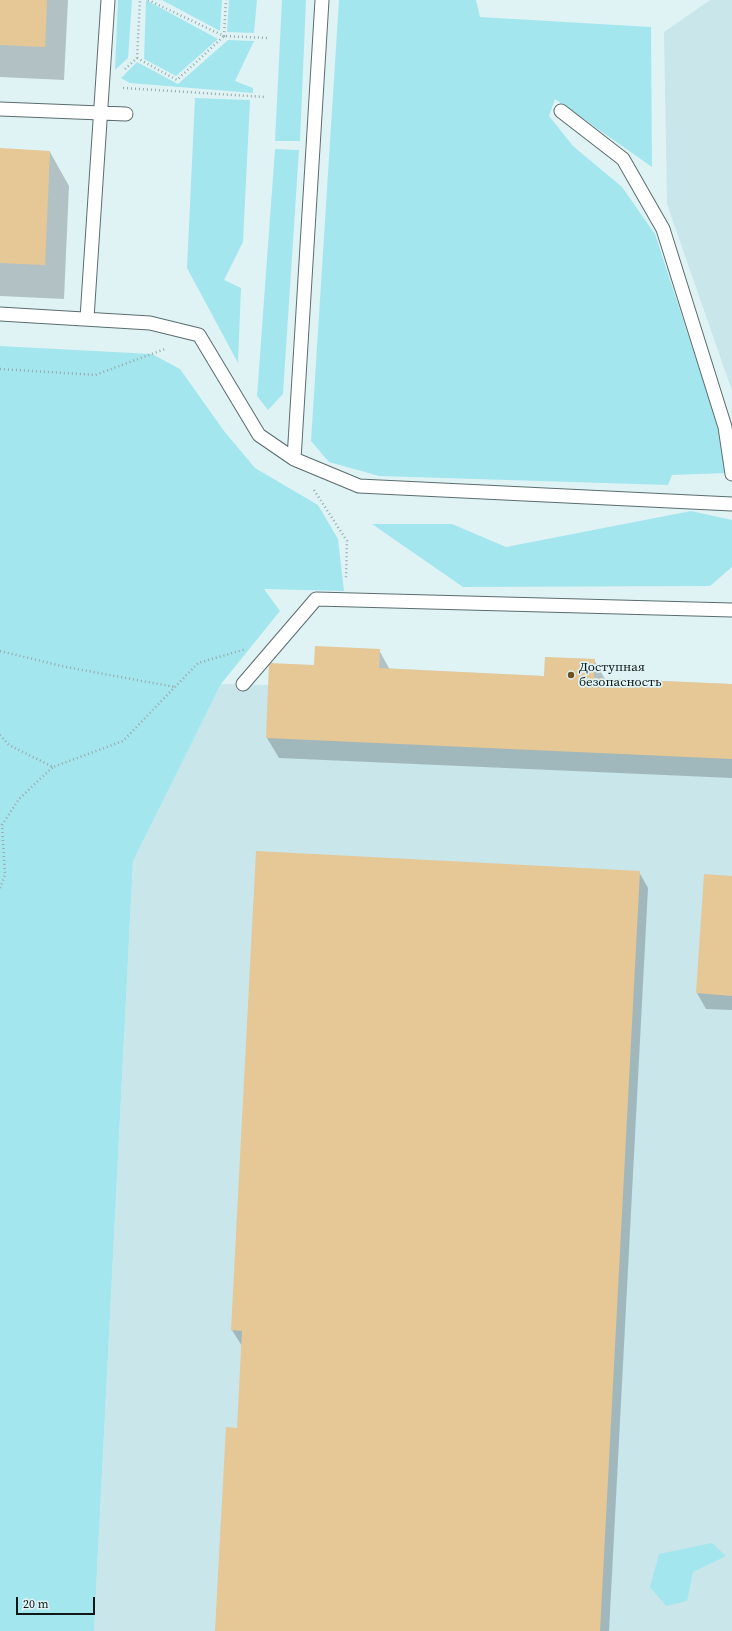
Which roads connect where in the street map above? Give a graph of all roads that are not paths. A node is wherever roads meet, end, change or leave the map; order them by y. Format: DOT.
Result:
graph roads {
  1 [pos="108,0"];
  2 [pos="322,0"];
  3 [pos="0,109"];
  4 [pos="560,111"];
  5 [pos="100,113"];
  6 [pos="126,114"];
  7 [pos="0,314"];
  8 [pos="87,318"];
  9 [pos="294,459"];
  10 [pos="732,474"];
  11 [pos="732,504"];
  12 [pos="732,610"];
  13 [pos="243,684"];
  1 -- 5 [label="lane"];
  2 -- 9 [label="lane"];
  3 -- 5 [label="lane"];
  4 -- 10 [label="lane"];
  5 -- 6 [label="lane"];
  5 -- 8 [label="lane"];
  7 -- 8 [label="lane"];
  8 -- 9 [label="lane"];
  9 -- 11 [label="lane"];
  12 -- 13 [label="lane"];
}
